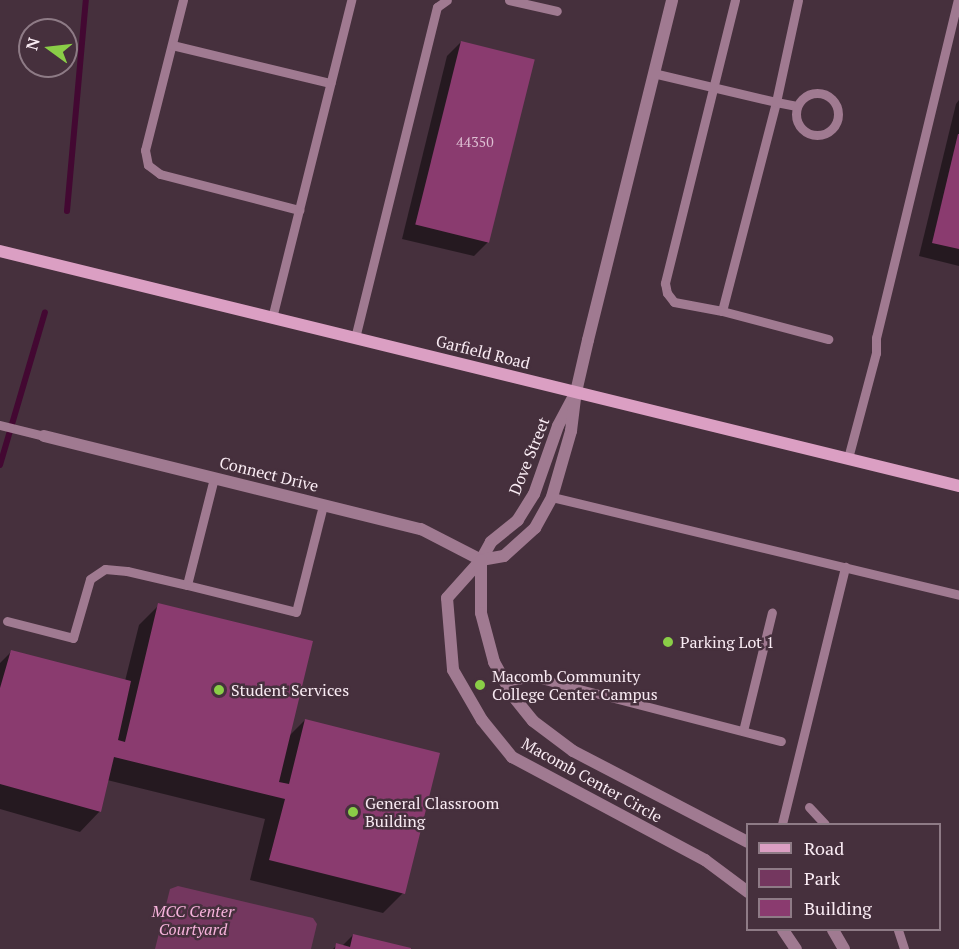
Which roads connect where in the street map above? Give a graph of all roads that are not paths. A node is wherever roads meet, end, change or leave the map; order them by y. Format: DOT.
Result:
graph roads {
  1 [pos="183,0"];
  2 [pos="351,0"];
  3 [pos="447,0"];
  4 [pos="509,0"];
  5 [pos="672,0"];
  6 [pos="735,0"];
  7 [pos="798,0"];
  8 [pos="958,0"];
  9 [pos="557,10"];
  10 [pos="172,45"];
  11 [pos="653,73"];
  12 [pos="330,83"];
  13 [pos="714,87"];
  14 [pos="776,102"];
  15 [pos="797,106"];
  16 [pos="299,210"];
  17 [pos="0,251"];
  18 [pos="722,311"];
  19 [pos="272,318"];
  20 [pos="356,338"];
  21 [pos="828,339"];
  22 [pos="576,392"];
  23 [pos="0,425"];
  24 [pos="44,436"];
  25 [pos="848,458"];
  26 [pos="214,478"];
  27 [pos="959,486"];
  28 [pos="552,497"];
  29 [pos="323,505"];
  30 [pos="481,560"];
  31 [pos="845,567"];
  32 [pos="187,585"];
  33 [pos="959,596"];
  34 [pos="772,612"];
  35 [pos="7,621"];
  36 [pos="505,682"];
  37 [pos="743,731"];
  38 [pos="781,741"];
  39 [pos="809,807"];
  40 [pos="782,823"];
  41 [pos="823,823"];
  42 [pos="746,841"];
  43 [pos="746,887"];
  44 [pos="784,931"];
  45 [pos="834,931"];
  46 [pos="898,931"];
  47 [pos="796,949"];
  48 [pos="844,949"];
  49 [pos="904,949"];
  1 -- 10 [label="lane"];
  2 -- 12 [label="lane"];
  3 -- 20 [label="lane"];
  4 -- 9 [label="lane"];
  5 -- 11 [label="street, Dove Street"];
  6 -- 13 [label="lane"];
  7 -- 14 [label="lane"];
  8 -- 25 [label="lane"];
  10 -- 12 [label="lane"];
  10 -- 16 [label="lane"];
  11 -- 13 [label="lane"];
  11 -- 22 [label="street, Dove Street"];
  12 -- 16 [label="lane"];
  13 -- 14 [label="lane"];
  13 -- 18 [label="lane"];
  14 -- 15 [label="lane"];
  14 -- 18 [label="lane"];
  15 -- 15 [label="lane"];
  16 -- 19 [label="lane"];
  17 -- 19 [label="main road, Garfield Road"];
  18 -- 21 [label="lane"];
  19 -- 20 [label="main road, Garfield Road"];
  20 -- 22 [label="main road, Garfield Road"];
  22 -- 25 [label="main road, Garfield Road"];
  22 -- 28 [label="street, Dove Street"];
  22 -- 30 [label="street, Dove Street"];
  23 -- 24 [label="lane"];
  24 -- 26 [label="street, Connect Drive"];
  25 -- 27 [label="main road, Garfield Road"];
  26 -- 29 [label="street, Connect Drive"];
  26 -- 32 [label="lane"];
  28 -- 30 [label="street, Dove Street"];
  28 -- 31 [label="lane"];
  29 -- 30 [label="street, Connect Drive"];
  29 -- 32 [label="lane"];
  30 -- 36 [label="street, Macomb Center Circle"];
  30 -- 43 [label="street, Macomb Center Circle"];
  31 -- 33 [label="lane"];
  31 -- 40 [label="lane"];
  32 -- 35 [label="lane"];
  34 -- 37 [label="lane"];
  36 -- 37 [label="lane"];
  36 -- 42 [label="street, Macomb Center Circle"];
  37 -- 38 [label="lane"];
  39 -- 41 [label="lane"];
  44 -- 47 [label="street"];
  45 -- 48 [label="street"];
  46 -- 49 [label="lane"];
}
